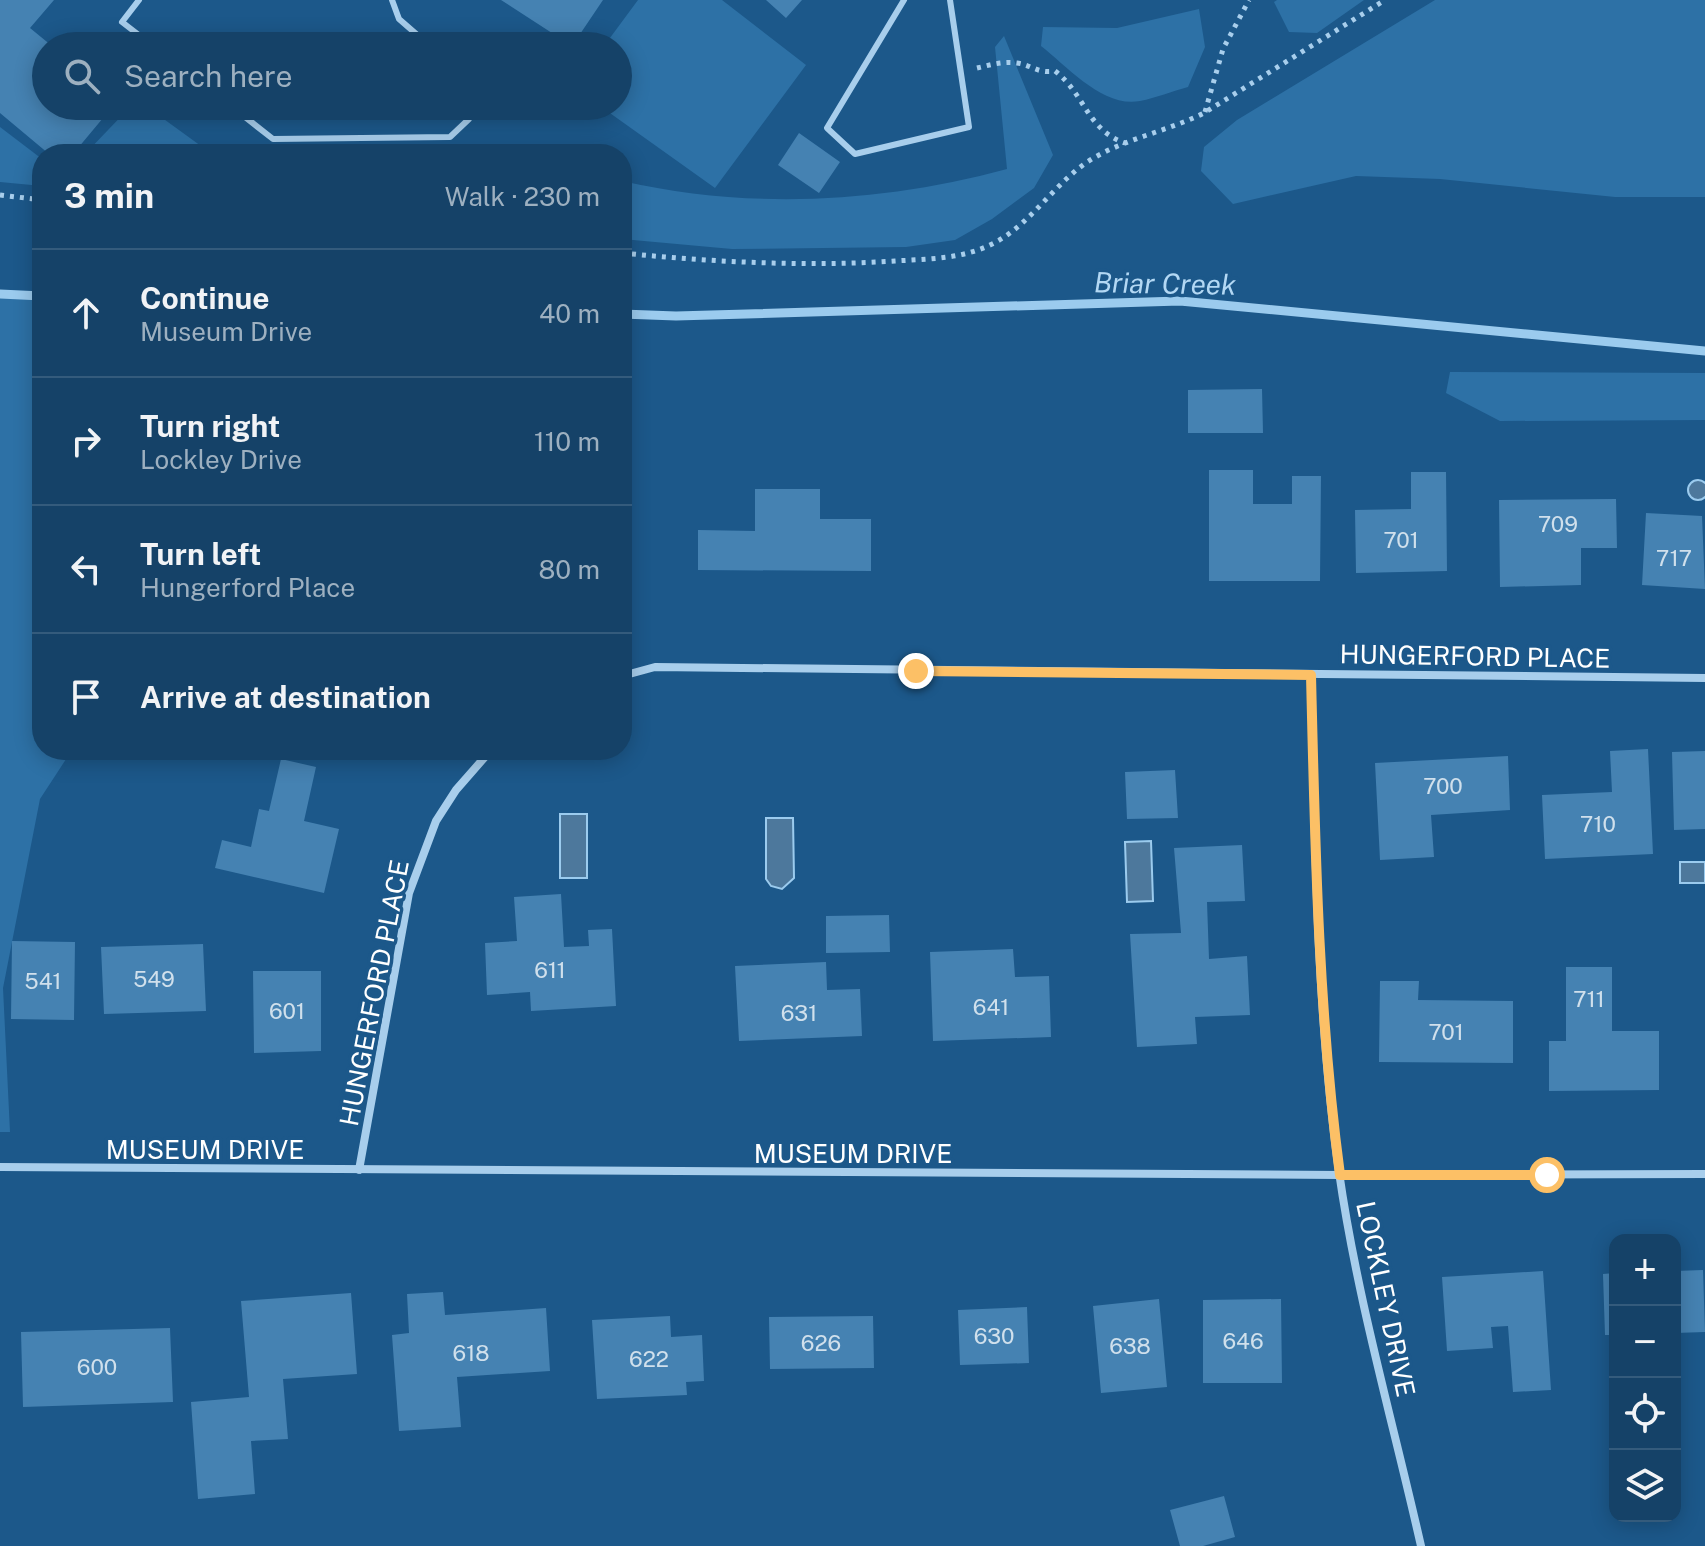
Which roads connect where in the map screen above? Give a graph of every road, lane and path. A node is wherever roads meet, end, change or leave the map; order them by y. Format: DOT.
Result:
graph roads {
  1 [pos="139,0"];
  2 [pos="392,0"];
  3 [pos="904,0"];
  4 [pos="950,0"];
  5 [pos="1249,0"];
  6 [pos="1385,0"];
  7 [pos="135,32"];
  8 [pos="414,32"];
  9 [pos="960,72"];
  10 [pos="1204,113"];
  11 [pos="249,120"];
  12 [pos="468,120"];
  13 [pos="1126,144"];
  14 [pos="0,195"];
  15 [pos="32,199"];
  16 [pos="632,254"];
  17 [pos="632,673"];
  18 [pos="1311,675"];
  19 [pos="1705,678"];
  20 [pos="482,760"];
  21 [pos="0,1167"];
  22 [pos="359,1170"];
  23 [pos="1705,1174"];
  24 [pos="1340,1175"];
  25 [pos="1421,1546"];
  1 -- 7 [label="lane"];
  2 -- 8 [label="lane"];
  3 -- 9 [label="lane"];
  4 -- 9 [label="lane"];
  5 -- 10 [label="path"];
  6 -- 10 [label="path"];
  9 -- 13 [label="path"];
  10 -- 13 [label="path"];
  11 -- 12 [label="lane"];
  13 -- 16 [label="path"];
  14 -- 15 [label="path"];
  17 -- 18 [label="street, HUNGERFORD PLACE"];
  18 -- 19 [label="street, HUNGERFORD PLACE"];
  18 -- 24 [label="street, LOCKLEY DRIVE"];
  20 -- 22 [label="street, HUNGERFORD PLACE"];
  21 -- 22 [label="street, MUSEUM DRIVE"];
  22 -- 24 [label="street, MUSEUM DRIVE"];
  23 -- 24 [label="street, MUSEUM DRIVE"];
  24 -- 25 [label="street, LOCKLEY DRIVE"];
}
